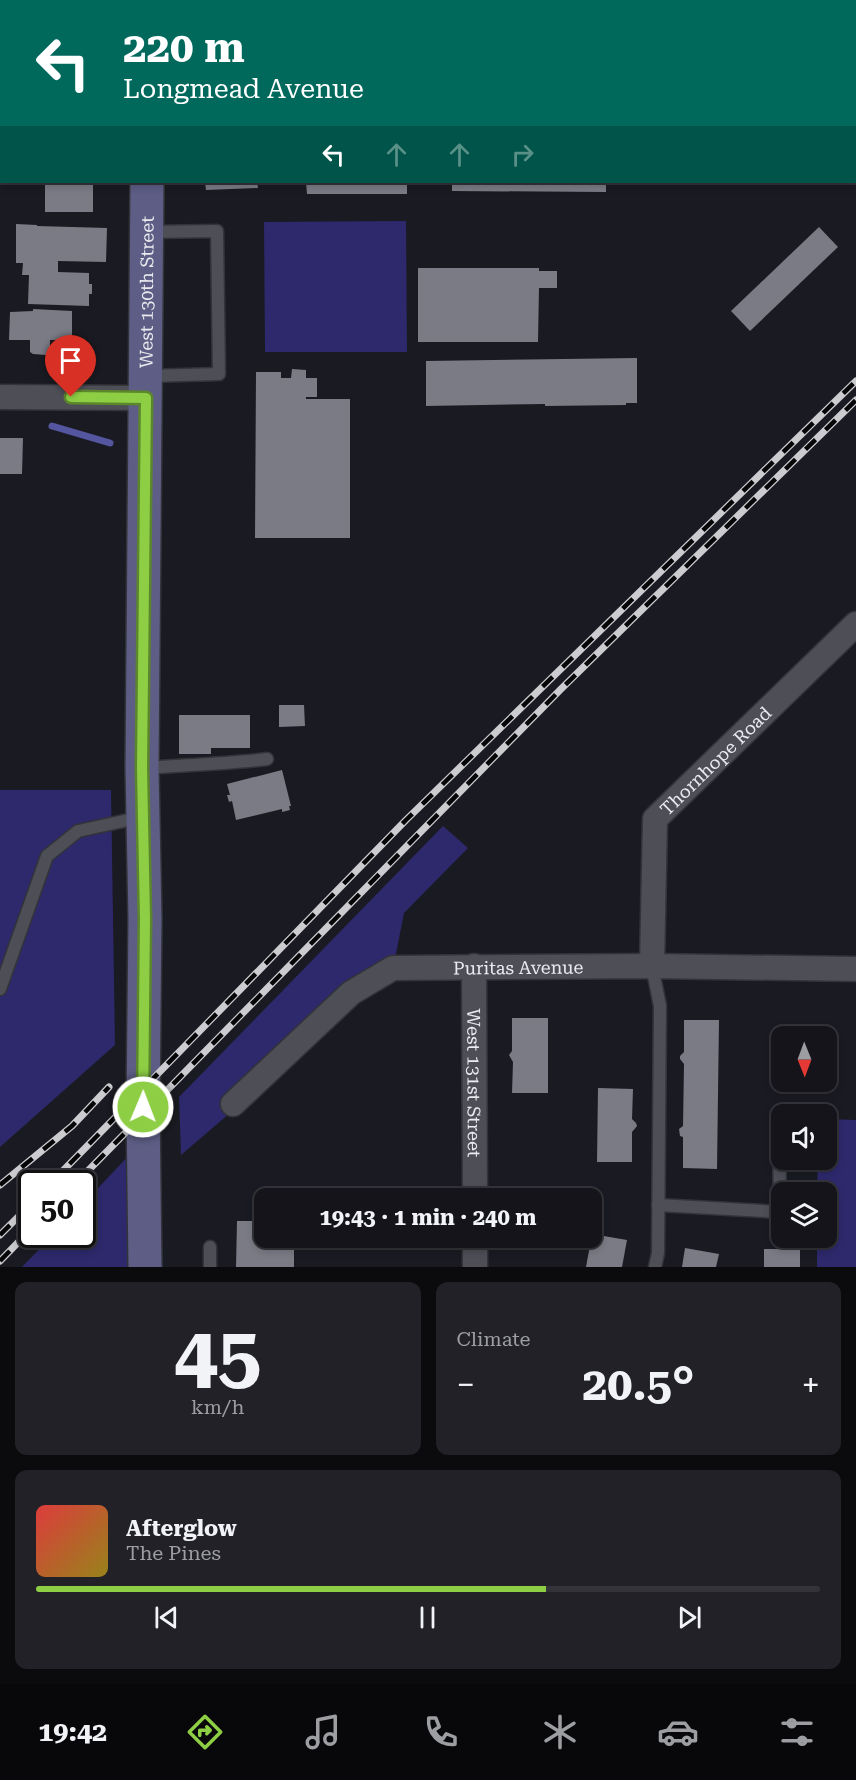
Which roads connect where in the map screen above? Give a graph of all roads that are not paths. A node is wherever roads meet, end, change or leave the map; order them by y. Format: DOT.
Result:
graph roads {
  1 [pos="147,183"];
  2 [pos="147,232"];
  3 [pos="146,387"];
  4 [pos="0,397"];
  5 [pos="856,624"];
  6 [pos="267,759"];
  7 [pos="142,768"];
  8 [pos="143,817"];
  9 [pos="474,966"];
  10 [pos="652,966"];
  11 [pos="856,969"];
  12 [pos="0,989"];
  13 [pos="233,1104"];
  14 [pos="780,1170"];
  15 [pos="475,1188"];
  16 [pos="658,1205"];
  17 [pos="210,1247"];
  18 [pos="475,1248"];
  19 [pos="145,1267"];
  20 [pos="210,1267"];
  21 [pos="476,1267"];
  22 [pos="655,1267"];
  1 -- 2 [label="main road, West 130th Street"];
  2 -- 3 [label="main road, West 130th Street"];
  2 -- 3 [label="lane"];
  3 -- 4 [label="street"];
  3 -- 7 [label="main road, West 130th Street"];
  5 -- 10 [label="street, Thornhope Road"];
  6 -- 7 [label="lane"];
  7 -- 8 [label="main road, West 130th Street"];
  8 -- 12 [label="lane"];
  8 -- 19 [label="main road, West 130th Street"];
  9 -- 10 [label="street, Puritas Avenue"];
  9 -- 13 [label="street, Puritas Avenue"];
  9 -- 15 [label="street, West 131st Street"];
  10 -- 11 [label="street, Puritas Avenue"];
  10 -- 16 [label="lane"];
  14 -- 16 [label="lane"];
  16 -- 22 [label="lane"];
  17 -- 20 [label="lane"];
  18 -- 21 [label="street"];
}
